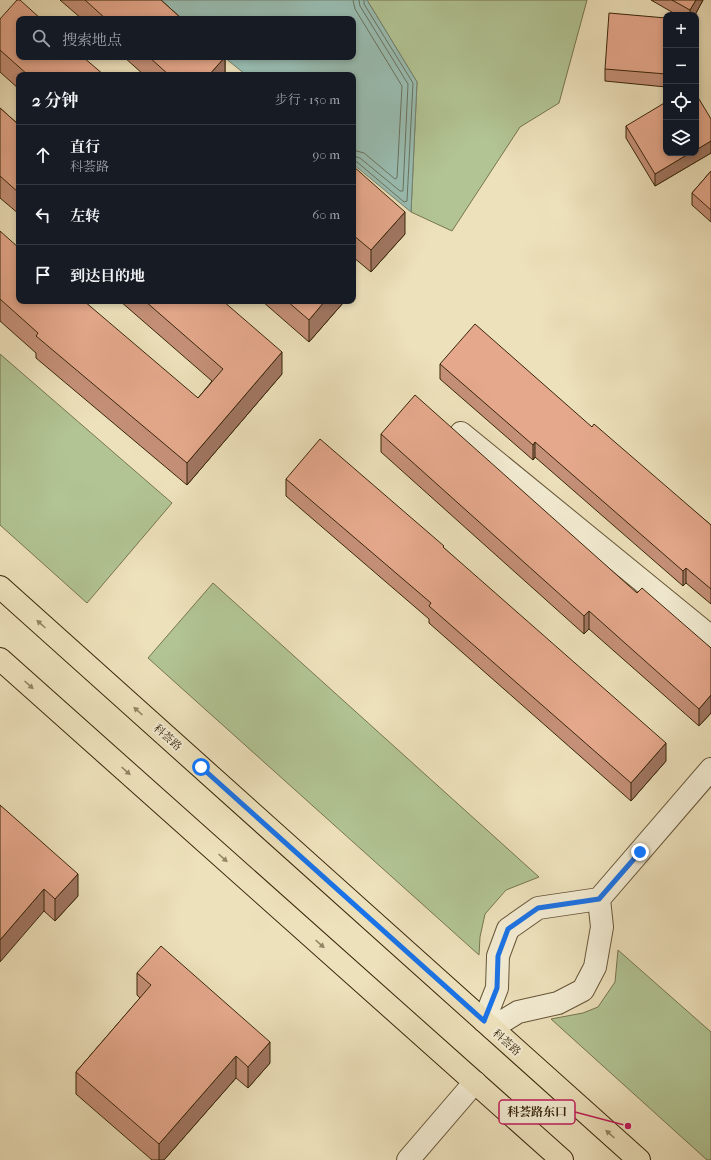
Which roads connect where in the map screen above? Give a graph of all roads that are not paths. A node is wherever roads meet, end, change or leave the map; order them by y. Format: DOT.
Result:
graph roads {
  1 [pos="461,433"];
  2 [pos="0,587"];
  3 [pos="711,637"];
  4 [pos="0,659"];
  5 [pos="711,770"];
  6 [pos="599,899"];
  7 [pos="488,1025"];
  8 [pos="475,1082"];
  9 [pos="408,1160"];
  10 [pos="562,1160"];
  11 [pos="639,1160"];
  1 -- 3 [label="street"];
  7 -- 2 [label="main road, 科荟路, one-way"];
  4 -- 8 [label="main road, one-way"];
  5 -- 6 [label="street"];
  6 -- 7 [label="street"];
  6 -- 7 [label="street"];
  11 -- 7 [label="main road, 科荟路, one-way"];
  8 -- 9 [label="street"];
  8 -- 10 [label="main road"];
}
